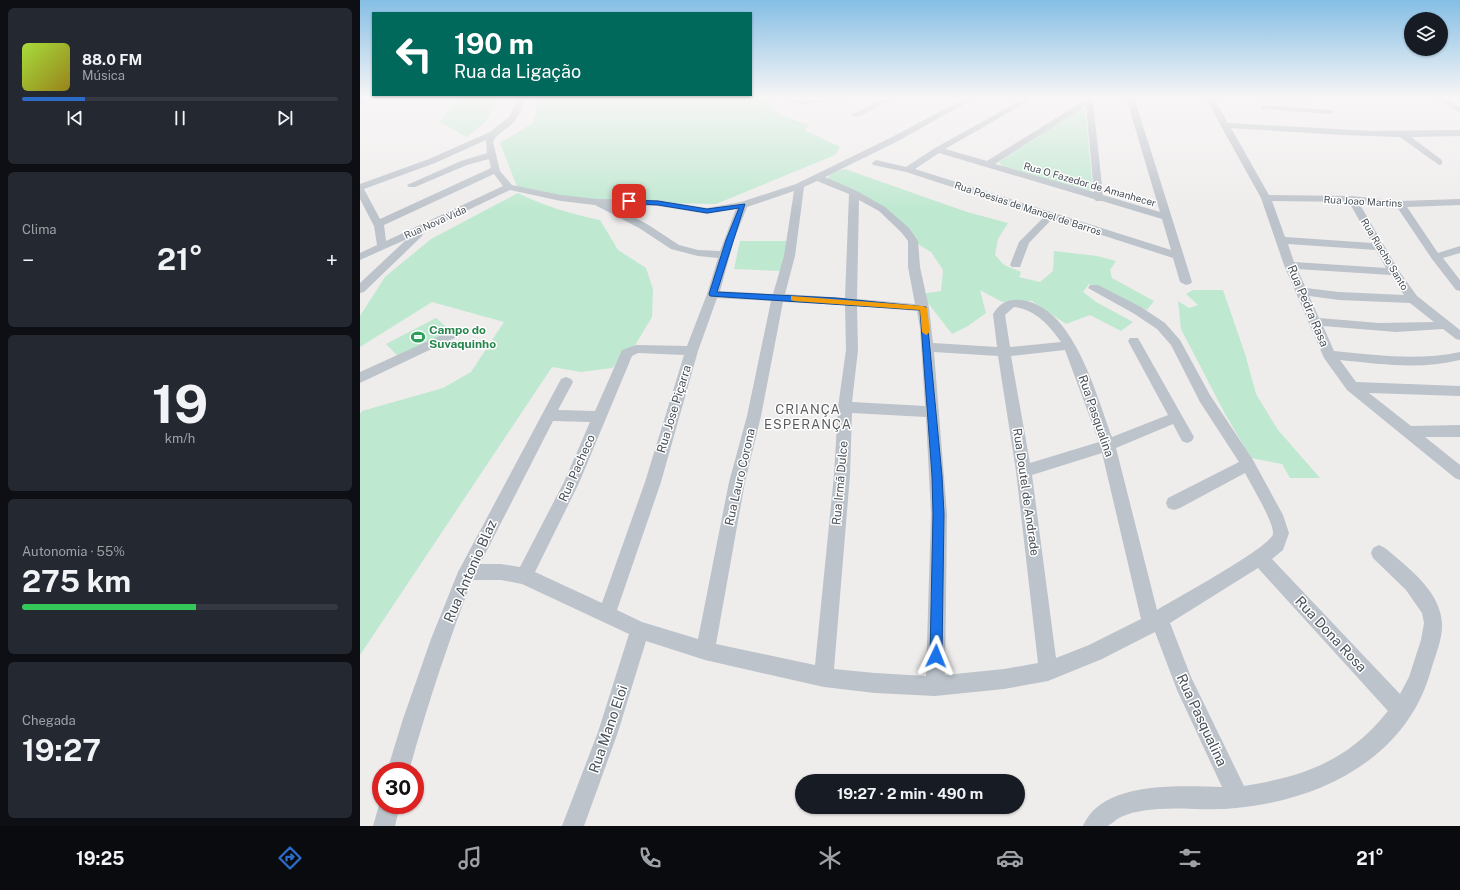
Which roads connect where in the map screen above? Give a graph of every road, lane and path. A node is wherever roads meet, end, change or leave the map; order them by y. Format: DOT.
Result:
graph roads {
  1 [pos="1404,135"];
  2 [pos="489,136"];
  3 [pos="492,136"];
  4 [pos="901,136"];
  5 [pos="961,136"];
  6 [pos="1032,136"];
  7 [pos="1095,136"];
  8 [pos="1142,136"];
  9 [pos="1230,136"];
  10 [pos="938,150"];
  11 [pos="491,155"];
  12 [pos="1439,162"];
  13 [pos="876,163"];
  14 [pos="987,165"];
  15 [pos="495,170"];
  16 [pos="908,170"];
  17 [pos="399,171"];
  18 [pos="817,178"];
  19 [pos="420,181"];
  20 [pos="412,185"];
  21 [pos="800,186"];
  22 [pos="360,187"];
  23 [pos="510,187"];
  24 [pos="360,190"];
  25 [pos="854,193"];
  26 [pos="1266,198"];
  27 [pos="1099,199"];
  28 [pos="1352,199"];
  29 [pos="597,202"];
  30 [pos="1460,202"];
  31 [pos="1400,204"];
  32 [pos="743,205"];
  33 [pos="1050,216"];
  34 [pos="1167,217"];
  35 [pos="378,224"];
  36 [pos="427,226"];
  37 [pos="1281,240"];
  38 [pos="382,246"];
  39 [pos="1380,247"];
  40 [pos="1460,249"];
  41 [pos="725,255"];
  42 [pos="1178,256"];
  43 [pos="360,257"];
  44 [pos="1436,257"];
  45 [pos="1016,265"];
  46 [pos="1290,265"];
  47 [pos="1394,272"];
  48 [pos="1186,282"];
  49 [pos="1460,287"];
  50 [pos="1094,288"];
  51 [pos="360,289"];
  52 [pos="1302,291"];
  53 [pos="713,294"];
  54 [pos="778,297"];
  55 [pos="1413,299"];
  56 [pos="851,302"];
  57 [pos="923,308"];
  58 [pos="999,314"];
  59 [pos="1314,320"];
  60 [pos="1445,325"];
  61 [pos="457,332"];
  62 [pos="1460,336"];
  63 [pos="1134,341"];
  64 [pos="1070,345"];
  65 [pos="927,347"];
  66 [pos="692,351"];
  67 [pos="1004,352"];
  68 [pos="1329,355"];
  69 [pos="1460,356"];
  70 [pos="360,378"];
  71 [pos="566,382"];
  72 [pos="1352,387"];
  73 [pos="1460,391"];
  74 [pos="845,407"];
  75 [pos="932,412"];
  76 [pos="548,415"];
  77 [pos="599,417"];
  78 [pos="1177,417"];
  79 [pos="1460,431"];
  80 [pos="1408,432"];
  81 [pos="1187,436"];
  82 [pos="1108,445"];
  83 [pos="1248,464"];
  84 [pos="1024,471"];
  85 [pos="1460,474"];
  86 [pos="1174,503"];
  87 [pos="1379,553"];
  88 [pos="1260,558"];
  89 [pos="467,572"];
  90 [pos="524,576"];
  91 [pos="607,614"];
  92 [pos="1155,622"];
  93 [pos="640,630"];
  94 [pos="705,651"];
  95 [pos="1048,671"];
  96 [pos="824,677"];
  97 [pos="935,686"];
  98 [pos="1401,710"];
  99 [pos="401,762"];
  100 [pos="1238,798"];
  101 [pos="387,814"];
  102 [pos="384,826"];
  103 [pos="572,826"];
  104 [pos="1094,826"];
  1 -- 12 [label="street"];
  2 -- 17 [label="street"];
  3 -- 11 [label="street"];
  4 -- 18 [label="street"];
  5 -- 10 [label="street"];
  6 -- 14 [label="street"];
  7 -- 27 [label="street"];
  8 -- 34 [label="street"];
  9 -- 26 [label="street, Rua Pedra Rasa"];
  10 -- 14 [label="street, Rua O Fazedor de Amanhecer"];
  10 -- 16 [label="street"];
  11 -- 15 [label="street"];
  11 -- 19 [label="street"];
  13 -- 16 [label="street, Rua Poesias de Manoel de Barros"];
  14 -- 27 [label="street, Rua O Fazedor de Amanhecer"];
  15 -- 23 [label="street"];
  15 -- 35 [label="street"];
  16 -- 33 [label="street, Rua Poesias de Manoel de Barros"];
  17 -- 19 [label="street"];
  17 -- 22 [label="street"];
  18 -- 21 [label="street"];
  18 -- 25 [label="street"];
  19 -- 20 [label="street"];
  21 -- 32 [label="street"];
  21 -- 54 [label="street, Rua Lauro Corona"];
  23 -- 29 [label="street"];
  23 -- 36 [label="street, Rua Nova Vida"];
  24 -- 35 [label="street"];
  25 -- 56 [label="street, Rua Irmã Dulce"];
  25 -- 57 [label="street"];
  26 -- 28 [label="street, Rua Joao Martins"];
  26 -- 37 [label="street, Rua Pedra Rasa"];
  27 -- 34 [label="street, Rua O Fazedor de Amanhecer"];
  28 -- 31 [label="street, Rua Joao Martins"];
  28 -- 39 [label="street, Rua Riacho Santo"];
  29 -- 32 [label="street"];
  29 -- 41 [label="street"];
  30 -- 31 [label="street, Rua Joao Martins"];
  31 -- 44 [label="street"];
  32 -- 41 [label="street, Rua Jose Piçarra"];
  33 -- 42 [label="street, Rua Poesias de Manoel de Barros"];
  33 -- 45 [label="street"];
  34 -- 42 [label="street"];
  35 -- 38 [label="street"];
  36 -- 38 [label="street, Rua Nova Vida"];
  36 -- 51 [label="street"];
  37 -- 39 [label="street"];
  37 -- 46 [label="street, Rua Pedra Rasa"];
  38 -- 43 [label="street, Rua Nova Vida"];
  39 -- 47 [label="street, Rua Riacho Santo"];
  40 -- 44 [label="street"];
  41 -- 53 [label="street, Rua Jose Piçarra"];
  42 -- 48 [label="street"];
  44 -- 49 [label="street"];
  46 -- 47 [label="street"];
  46 -- 52 [label="street, Rua Pedra Rasa"];
  47 -- 55 [label="street, Rua Riacho Santo"];
  50 -- 83 [label="street"];
  52 -- 55 [label="street"];
  52 -- 59 [label="street, Rua Pedra Rasa"];
  53 -- 54 [label="street"];
  53 -- 66 [label="street, Rua Jose Piçarra"];
  54 -- 56 [label="street"];
  54 -- 94 [label="street, Rua Lauro Corona"];
  55 -- 60 [label="street, Rua Riacho Santo"];
  56 -- 57 [label="street"];
  56 -- 74 [label="street, Rua Irmã Dulce"];
  57 -- 65 [label="street"];
  58 -- 64 [label="street, Rua Pasqualina"];
  58 -- 67 [label="street, Rua Doutel de Andrade"];
  59 -- 60 [label="street"];
  59 -- 68 [label="street, Rua Pedra Rasa"];
  60 -- 62 [label="street, Rua Riacho Santo"];
  61 -- 70 [label="street"];
  63 -- 78 [label="street"];
  64 -- 67 [label="street"];
  64 -- 82 [label="street, Rua Pasqualina"];
  65 -- 67 [label="street"];
  65 -- 75 [label="street"];
  66 -- 77 [label="street, Rua Pacheco"];
  66 -- 91 [label="street, Rua Jose Piçarra"];
  67 -- 84 [label="street, Rua Doutel de Andrade"];
  68 -- 69 [label="street"];
  68 -- 72 [label="street, Rua Pedra Rasa"];
  71 -- 76 [label="street, Rua Antonio Blaz"];
  72 -- 73 [label="street"];
  72 -- 80 [label="street, Rua Pedra Rasa"];
  74 -- 75 [label="street"];
  74 -- 96 [label="street, Rua Irmã Dulce"];
  75 -- 97 [label="street"];
  76 -- 77 [label="street"];
  76 -- 89 [label="street, Rua Antonio Blaz"];
  77 -- 90 [label="street, Rua Pacheco"];
  78 -- 81 [label="street"];
  78 -- 82 [label="street"];
  79 -- 80 [label="street"];
  80 -- 85 [label="street, Rua Pedra Rasa"];
  82 -- 84 [label="street"];
  82 -- 92 [label="street, Rua Pasqualina"];
  83 -- 86 [label="street"];
  83 -- 88 [label="street"];
  84 -- 95 [label="street, Rua Doutel de Andrade"];
  87 -- 98 [label="street"];
  88 -- 92 [label="street"];
  88 -- 98 [label="street, Rua Dona Rosa"];
  89 -- 90 [label="street"];
  89 -- 99 [label="street, Rua Antonio Blaz"];
  90 -- 91 [label="street"];
  91 -- 93 [label="street"];
  92 -- 95 [label="street"];
  92 -- 100 [label="street, Rua Pasqualina"];
  93 -- 94 [label="street"];
  93 -- 103 [label="street, Rua Mano Eloi"];
  94 -- 96 [label="street"];
  95 -- 97 [label="street"];
  96 -- 97 [label="street"];
  98 -- 100 [label="street"];
  100 -- 104 [label="street"];
  101 -- 102 [label="street"];
}
